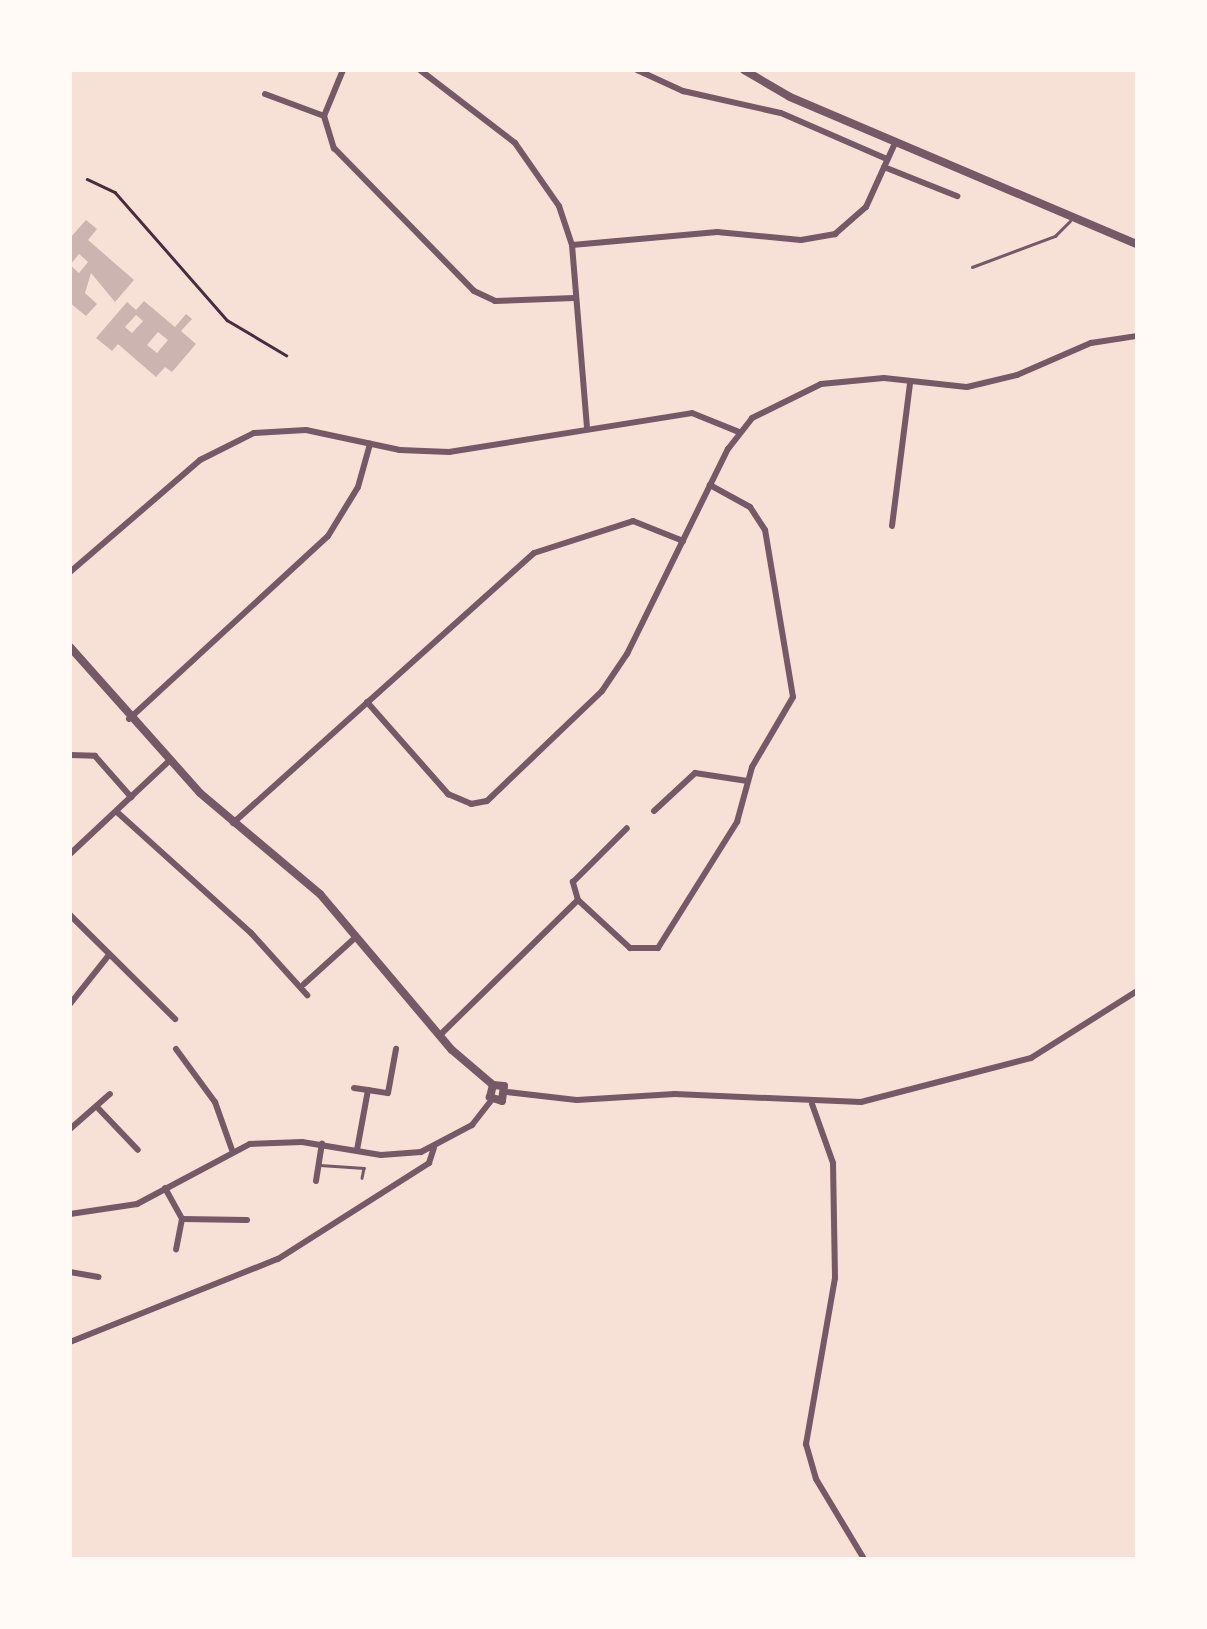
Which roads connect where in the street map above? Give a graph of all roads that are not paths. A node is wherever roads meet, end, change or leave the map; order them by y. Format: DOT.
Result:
graph roads {
  1 [pos="344,70"];
  2 [pos="420,70"];
  3 [pos="637,70"];
  4 [pos="744,70"];
  5 [pos="265,94"];
  6 [pos="324,116"];
  7 [pos="897,140"];
  8 [pos="885,163"];
  9 [pos="957,196"];
  10 [pos="1070,221"];
  11 [pos="1137,244"];
  12 [pos="572,245"];
  13 [pos="972,267"];
  14 [pos="574,298"];
  15 [pos="1137,336"];
  16 [pos="910,383"];
  17 [pos="587,429"];
  18 [pos="739,432"];
  19 [pos="370,443"];
  20 [pos="710,485"];
  21 [pos="892,526"];
  22 [pos="683,541"];
  23 [pos="70,572"];
  24 [pos="70,647"];
  25 [pos="366,702"];
  26 [pos="128,719"];
  27 [pos="70,755"];
  28 [pos="168,762"];
  29 [pos="747,781"];
  30 [pos="132,797"];
  31 [pos="654,811"];
  32 [pos="116,812"];
  33 [pos="232,824"];
  34 [pos="627,828"];
  35 [pos="70,854"];
  36 [pos="578,900"];
  37 [pos="70,915"];
  38 [pos="356,937"];
  39 [pos="110,955"];
  40 [pos="304,984"];
  41 [pos="1137,991"];
  42 [pos="307,995"];
  43 [pos="70,1004"];
  44 [pos="174,1018"];
  45 [pos="439,1036"];
  46 [pos="176,1049"];
  47 [pos="396,1049"];
  48 [pos="493,1085"];
  49 [pos="354,1088"];
  50 [pos="368,1090"];
  51 [pos="507,1092"];
  52 [pos="110,1094"];
  53 [pos="492,1100"];
  54 [pos="812,1104"];
  55 [pos="96,1106"];
  56 [pos="70,1129"];
  57 [pos="322,1143"];
  58 [pos="435,1148"];
  59 [pos="138,1150"];
  60 [pos="232,1150"];
  61 [pos="357,1150"];
  62 [pos="319,1164"];
  63 [pos="362,1178"];
  64 [pos="316,1182"];
  65 [pos="165,1188"];
  66 [pos="70,1214"];
  67 [pos="182,1219"];
  68 [pos="247,1220"];
  69 [pos="176,1248"];
  70 [pos="70,1272"];
  71 [pos="99,1277"];
  72 [pos="70,1342"];
  73 [pos="864,1559"];
  1 -- 6 [label="street"];
  2 -- 12 [label="street"];
  3 -- 8 [label="street"];
  4 -- 7 [label="street"];
  5 -- 6 [label="street"];
  6 -- 14 [label="street"];
  7 -- 8 [label="street"];
  7 -- 10 [label="street"];
  8 -- 9 [label="street"];
  8 -- 12 [label="street"];
  10 -- 11 [label="street"];
  10 -- 13 [label="lane"];
  12 -- 14 [label="street"];
  14 -- 17 [label="street"];
  15 -- 16 [label="street"];
  16 -- 18 [label="street"];
  16 -- 21 [label="street"];
  17 -- 18 [label="street"];
  17 -- 19 [label="street"];
  18 -- 20 [label="street"];
  19 -- 23 [label="street"];
  19 -- 26 [label="street"];
  20 -- 22 [label="street"];
  20 -- 29 [label="street"];
  22 -- 25 [label="street"];
  22 -- 25 [label="street"];
  24 -- 26 [label="street"];
  25 -- 33 [label="street"];
  26 -- 28 [label="street"];
  27 -- 30 [label="street"];
  28 -- 30 [label="street"];
  28 -- 33 [label="street"];
  29 -- 31 [label="street"];
  29 -- 36 [label="street"];
  30 -- 32 [label="street"];
  32 -- 35 [label="street"];
  32 -- 40 [label="street"];
  33 -- 38 [label="street"];
  34 -- 36 [label="street"];
  36 -- 45 [label="street"];
  37 -- 39 [label="street"];
  38 -- 40 [label="street"];
  38 -- 45 [label="street"];
  39 -- 43 [label="street"];
  39 -- 44 [label="street"];
  40 -- 42 [label="street"];
  41 -- 54 [label="street"];
  45 -- 48 [label="street"];
  46 -- 60 [label="street"];
  47 -- 50 [label="street"];
  48 -- 51 [label="street"];
  48 -- 53 [label="street"];
  49 -- 50 [label="street"];
  50 -- 61 [label="street"];
  51 -- 53 [label="street"];
  51 -- 54 [label="street"];
  52 -- 55 [label="street"];
  53 -- 58 [label="street"];
  54 -- 73 [label="street"];
  55 -- 56 [label="street"];
  55 -- 59 [label="street"];
  57 -- 60 [label="street"];
  57 -- 61 [label="street"];
  57 -- 62 [label="street"];
  58 -- 61 [label="street"];
  58 -- 72 [label="street"];
  60 -- 65 [label="street"];
  62 -- 63 [label="lane"];
  62 -- 64 [label="street"];
  65 -- 66 [label="street"];
  65 -- 67 [label="street"];
  67 -- 68 [label="street"];
  67 -- 69 [label="street"];
  70 -- 71 [label="street"];
}
